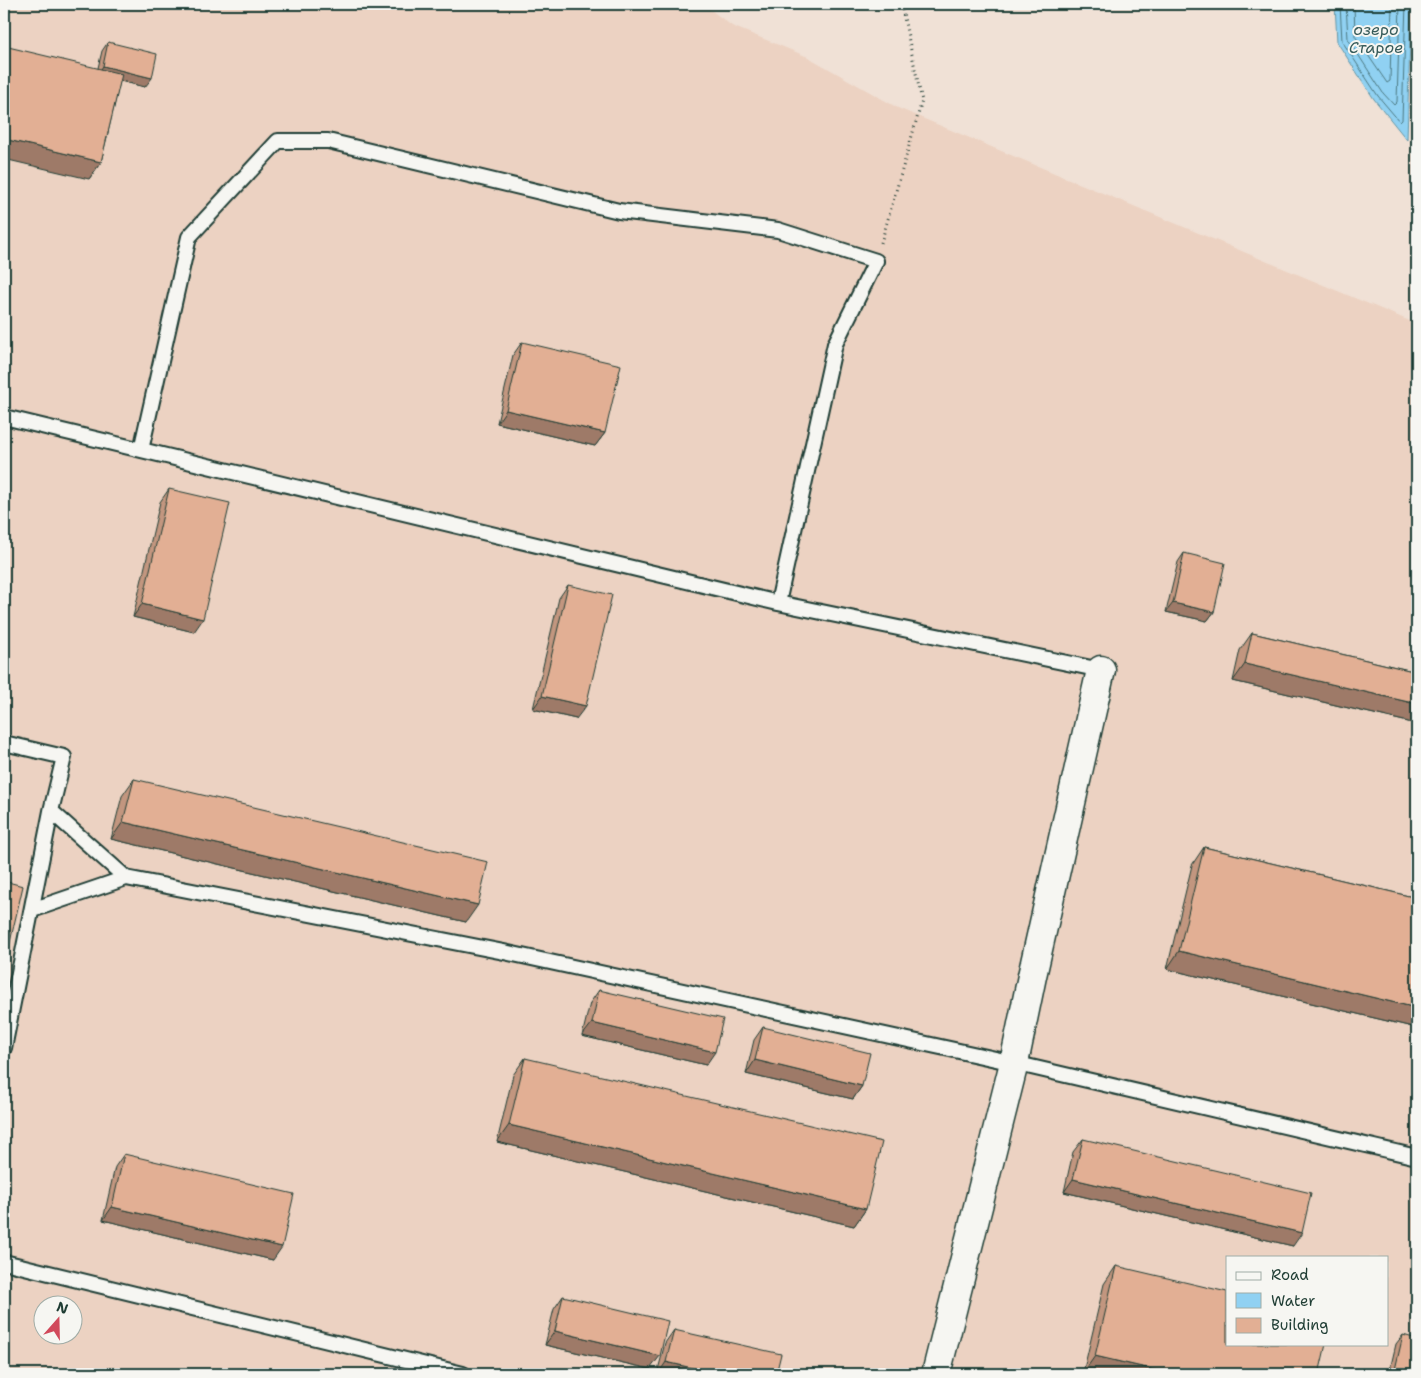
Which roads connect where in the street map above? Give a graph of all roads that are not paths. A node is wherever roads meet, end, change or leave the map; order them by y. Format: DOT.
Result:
graph roads {
  1 [pos="4,417"];
  2 [pos="140,450"];
  3 [pos="778,603"];
  4 [pos="1101,670"];
  5 [pos="4,743"];
  6 [pos="51,811"];
  7 [pos="126,878"];
  8 [pos="32,910"];
  9 [pos="4,1048"];
  10 [pos="1014,1063"];
  11 [pos="1417,1157"];
  12 [pos="4,1262"];
  13 [pos="463,1374"];
  14 [pos="936,1374"];
  1 -- 2 [label="lane"];
  2 -- 3 [label="lane"];
  2 -- 3 [label="lane"];
  3 -- 4 [label="lane"];
  4 -- 10 [label="street"];
  5 -- 6 [label="lane"];
  6 -- 7 [label="lane"];
  6 -- 8 [label="lane"];
  7 -- 8 [label="lane"];
  7 -- 10 [label="lane"];
  8 -- 9 [label="lane"];
  10 -- 11 [label="lane"];
  10 -- 14 [label="street"];
  12 -- 13 [label="lane"];
}
